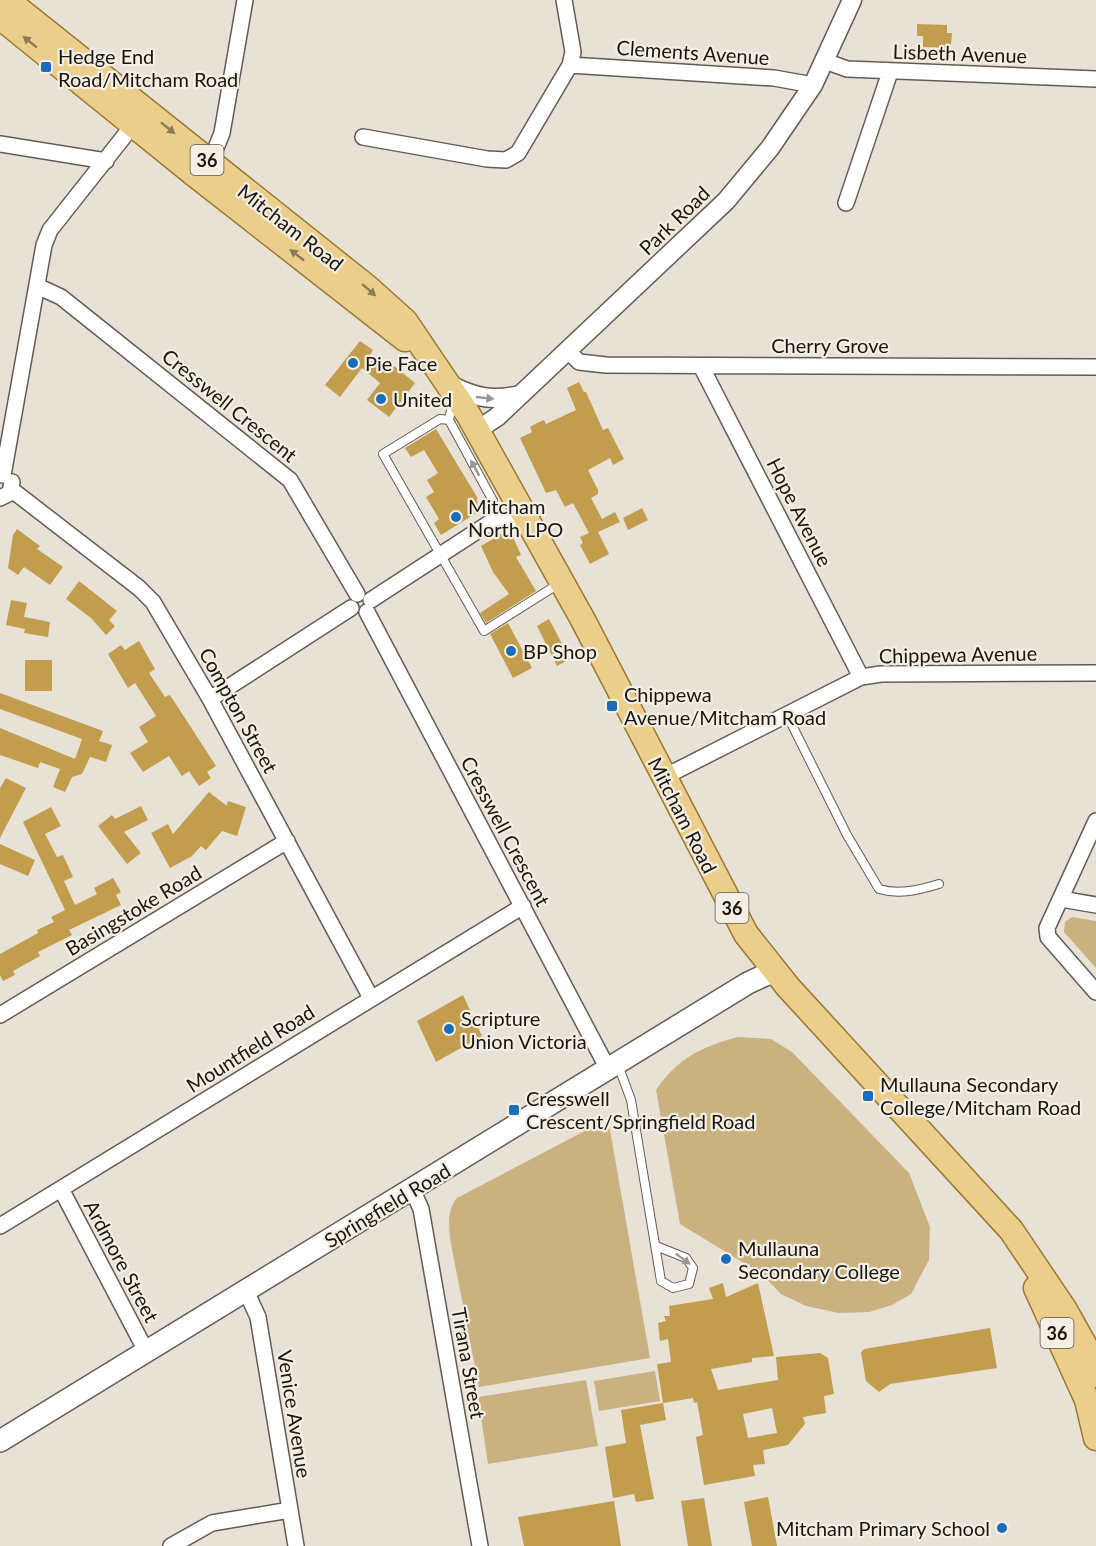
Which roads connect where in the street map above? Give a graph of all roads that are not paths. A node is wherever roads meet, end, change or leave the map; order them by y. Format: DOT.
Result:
graph roads {
  1 [pos="7,0"];
  2 [pos="245,0"];
  3 [pos="564,0"];
  4 [pos="852,0"];
  5 [pos="0,17"];
  6 [pos="825,61"];
  7 [pos="570,65"];
  8 [pos="890,72"];
  9 [pos="1096,80"];
  10 [pos="813,85"];
  11 [pos="139,117"];
  12 [pos="363,137"];
  13 [pos="0,144"];
  14 [pos="106,161"];
  15 [pos="200,167"];
  16 [pos="846,203"];
  17 [pos="36,286"];
  18 [pos="569,352"];
  19 [pos="701,366"];
  20 [pos="1096,367"];
  21 [pos="453,389"];
  22 [pos="522,394"];
  23 [pos="449,420"];
  24 [pos="477,430"];
  25 [pos="2,475"];
  26 [pos="4,495"];
  27 [pos="502,495"];
  28 [pos="524,517"];
  29 [pos="491,522"];
  30 [pos="440,555"];
  31 [pos="562,582"];
  32 [pos="362,603"];
  33 [pos="1096,673"];
  34 [pos="861,677"];
  35 [pos="210,699"];
  36 [pos="787,715"];
  37 [pos="664,777"];
  38 [pos="1096,821"];
  39 [pos="287,841"];
  40 [pos="939,884"];
  41 [pos="1061,899"];
  42 [pos="1096,905"];
  43 [pos="523,906"];
  44 [pos="774,971"];
  45 [pos="1096,992"];
  46 [pos="370,998"];
  47 [pos="0,1015"];
  48 [pos="613,1066"];
  49 [pos="61,1189"];
  50 [pos="412,1190"];
  51 [pos="0,1226"];
  52 [pos="656,1246"];
  53 [pos="246,1291"];
  54 [pos="146,1352"];
  55 [pos="1088,1360"];
  56 [pos="1096,1438"];
  57 [pos="0,1441"];
  58 [pos="290,1510"];
  59 [pos="171,1546"];
  60 [pos="296,1546"];
  61 [pos="480,1546"];
  1 -- 11 [label="main road, Mitcham Road / 36"];
  2 -- 15 [label="street"];
  3 -- 7 [label="street"];
  4 -- 6 [label="street, Park Road"];
  11 -- 5 [label="main road, Mitcham Road / 36, one-way"];
  6 -- 8 [label="street, Lisbeth Avenue"];
  6 -- 10 [label="street, Park Road"];
  7 -- 10 [label="street, Clements Avenue"];
  7 -- 12 [label="street"];
  8 -- 9 [label="street, Lisbeth Avenue"];
  8 -- 16 [label="street"];
  10 -- 18 [label="street, Park Road"];
  11 -- 14 [label="street"];
  11 -- 15 [label="main road, Mitcham Road / 36"];
  13 -- 14 [label="street"];
  14 -- 17 [label="street"];
  15 -- 21 [label="main road, Mitcham Road / 36"];
  17 -- 25 [label="street"];
  17 -- 32 [label="street, Cresswell Crescent"];
  18 -- 19 [label="street, Cherry Grove"];
  18 -- 22 [label="street, Park Road"];
  19 -- 20 [label="street, Cherry Grove"];
  19 -- 34 [label="street, Hope Avenue"];
  21 -- 22 [label="street, one-way"];
  21 -- 23 [label="lane"];
  21 -- 24 [label="main road, Mitcham Road / 36"];
  22 -- 24 [label="street, Park Road"];
  27 -- 23 [label="lane, one-way"];
  23 -- 30 [label="lane"];
  24 -- 27 [label="main road, Mitcham Road / 36"];
  25 -- 26 [label="street"];
  26 -- 35 [label="street, Compton Street"];
  27 -- 28 [label="main road, Mitcham Road / 36"];
  27 -- 29 [label="lane"];
  28 -- 29 [label="street"];
  28 -- 31 [label="main road, Mitcham Road / 36"];
  29 -- 30 [label="street"];
  30 -- 31 [label="lane"];
  30 -- 32 [label="street"];
  31 -- 37 [label="main road, Mitcham Road / 36"];
  32 -- 35 [label="street"];
  32 -- 43 [label="street, Cresswell Crescent"];
  33 -- 34 [label="street, Chippewa Avenue"];
  34 -- 36 [label="street, Chippewa Avenue"];
  35 -- 39 [label="street, Compton Street"];
  36 -- 37 [label="street, Chippewa Avenue"];
  36 -- 40 [label="lane"];
  37 -- 44 [label="main road, Mitcham Road / 36"];
  38 -- 41 [label="street"];
  39 -- 46 [label="street, Compton Street"];
  39 -- 47 [label="street, Basingstoke Road"];
  41 -- 42 [label="street"];
  41 -- 45 [label="street"];
  43 -- 46 [label="street, Mountfield Road"];
  43 -- 48 [label="street, Cresswell Crescent"];
  44 -- 48 [label="main road, Springfield Road"];
  44 -- 55 [label="main road, Mitcham Road / 36"];
  46 -- 49 [label="street, Mountfield Road"];
  48 -- 50 [label="main road, Springfield Road"];
  48 -- 52 [label="lane"];
  49 -- 51 [label="street, Mountfield Road"];
  49 -- 54 [label="street, Ardmore Street"];
  50 -- 53 [label="main road, Springfield Road"];
  50 -- 61 [label="street, Tirana Street"];
  52 -- 52 [label="lane, one-way"];
  53 -- 54 [label="main road, Springfield Road"];
  53 -- 58 [label="street, Venice Avenue"];
  54 -- 57 [label="main road, Springfield Road"];
  55 -- 56 [label="main road, Mitcham Road / 36"];
  58 -- 59 [label="street"];
  58 -- 60 [label="street, Venice Avenue"];
}
